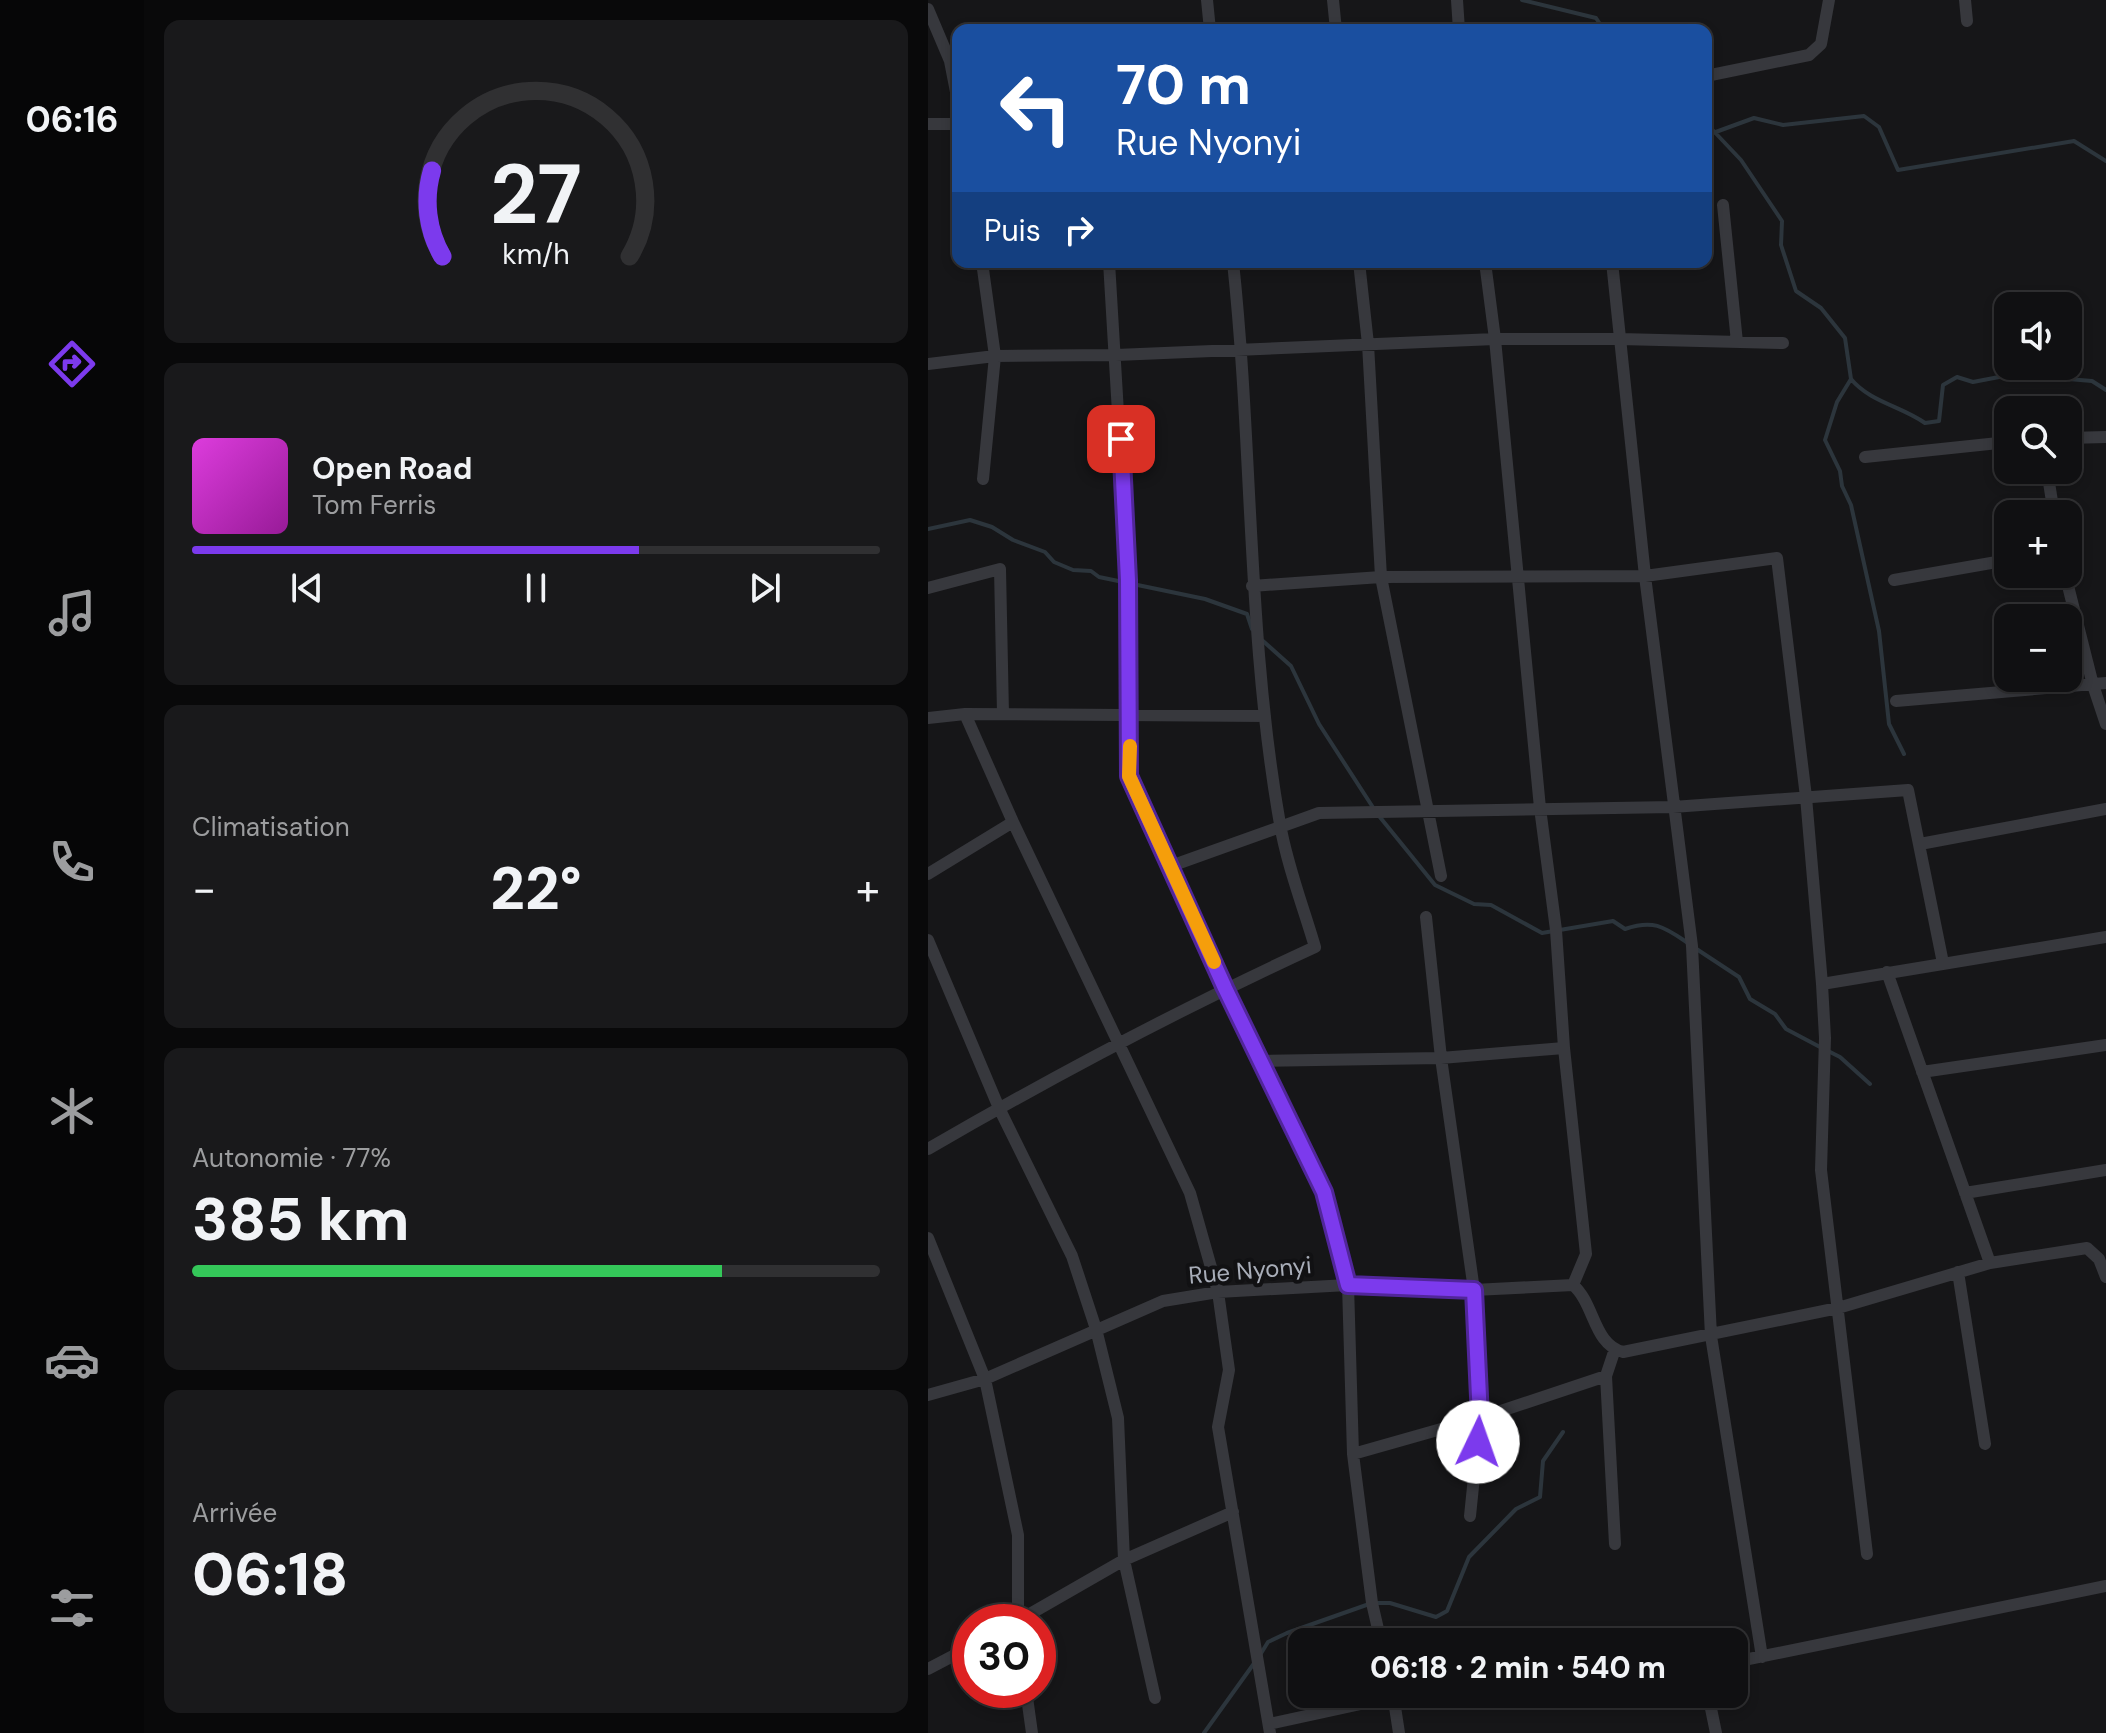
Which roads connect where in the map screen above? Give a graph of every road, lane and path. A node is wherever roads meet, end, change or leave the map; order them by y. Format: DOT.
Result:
graph roads {
  1 [pos="1207,0"];
  2 [pos="1333,0"];
  3 [pos="1457,0"];
  4 [pos="1829,0"];
  5 [pos="1965,0"];
  6 [pos="928,9"];
  7 [pos="1967,21"];
  8 [pos="1209,24"];
  9 [pos="1335,24"];
  10 [pos="1459,24"];
  11 [pos="952,71"];
  12 [pos="1712,75"];
  13 [pos="928,124"];
  14 [pos="952,124"];
  15 [pos="1723,205"];
  16 [pos="983,268"];
  17 [pos="1109,268"];
  18 [pos="1234,268"];
  19 [pos="1360,268"];
  20 [pos="1486,268"];
  21 [pos="1613,268"];
  22 [pos="1495,339"];
  23 [pos="1620,339"];
  24 [pos="1737,342"];
  25 [pos="1783,343"];
  26 [pos="1368,344"];
  27 [pos="1242,349"];
  28 [pos="1116,355"];
  29 [pos="995,356"];
  30 [pos="928,364"];
  31 [pos="2106,437"];
  32 [pos="2082,438"];
  33 [pos="1994,443"];
  34 [pos="1865,457"];
  35 [pos="983,479"];
  36 [pos="1994,562"];
  37 [pos="1517,576"];
  38 [pos="1645,576"];
  39 [pos="1381,577"];
  40 [pos="1894,580"];
  41 [pos="1252,586"];
  42 [pos="928,588"];
  43 [pos="2069,588"];
  44 [pos="2099,684"];
  45 [pos="1896,701"];
  46 [pos="965,714"];
  47 [pos="1003,714"];
  48 [pos="1130,714"];
  49 [pos="1265,716"];
  50 [pos="928,718"];
  51 [pos="2106,724"];
  52 [pos="1806,797"];
  53 [pos="1673,807"];
  54 [pos="1540,808"];
  55 [pos="2106,809"];
  56 [pos="1430,810"];
  57 [pos="1013,822"];
  58 [pos="1280,827"];
  59 [pos="1920,844"];
  60 [pos="1171,866"];
  61 [pos="928,874"];
  62 [pos="1441,876"];
  63 [pos="1426,917"];
  64 [pos="2106,937"];
  65 [pos="928,940"];
  66 [pos="1943,963"];
  67 [pos="1887,972"];
  68 [pos="1822,984"];
  69 [pos="1225,988"];
  70 [pos="1118,1044"];
  71 [pos="2106,1045"];
  72 [pos="1564,1048"];
  73 [pos="1441,1058"];
  74 [pos="1260,1061"];
  75 [pos="1922,1072"];
  76 [pos="999,1108"];
  77 [pos="928,1149"];
  78 [pos="2106,1170"];
  79 [pos="1965,1193"];
  80 [pos="928,1238"];
  81 [pos="1990,1263"];
  82 [pos="1958,1272"];
  83 [pos="2106,1277"];
  84 [pos="1348,1285"];
  85 [pos="1573,1285"];
  86 [pos="1474,1290"];
  87 [pos="1218,1292"];
  88 [pos="1838,1308"];
  89 [pos="1096,1329"];
  90 [pos="1711,1336"];
  91 [pos="1615,1349"];
  92 [pos="1606,1376"];
  93 [pos="985,1379"];
  94 [pos="928,1395"];
  95 [pos="1480,1418"];
  96 [pos="1985,1444"];
  97 [pos="1353,1454"];
  98 [pos="1233,1512"];
  99 [pos="1470,1516"];
  100 [pos="1615,1544"];
  101 [pos="1867,1554"];
  102 [pos="1124,1560"];
  103 [pos="2106,1586"];
  104 [pos="1017,1604"];
  105 [pos="1048,1604"];
  106 [pos="1378,1628"];
  107 [pos="952,1656"];
  108 [pos="1762,1657"];
  109 [pos="1748,1660"];
  110 [pos="928,1669"];
  111 [pos="1155,1698"];
  112 [pos="1029,1708"];
  113 [pos="1346,1708"];
  114 [pos="1395,1708"];
  115 [pos="1711,1708"];
  116 [pos="1270,1729"];
  117 [pos="1032,1733"];
  118 [pos="1399,1733"];
  119 [pos="1716,1733"];
  1 -- 8 [label="street"];
  2 -- 9 [label="street"];
  3 -- 10 [label="street"];
  4 -- 12 [label="street"];
  5 -- 7 [label="street"];
  6 -- 11 [label="street"];
  13 -- 14 [label="street"];
  15 -- 24 [label="street"];
  16 -- 29 [label="street"];
  17 -- 28 [label="street"];
  18 -- 27 [label="street"];
  19 -- 26 [label="street"];
  20 -- 22 [label="street"];
  21 -- 23 [label="street"];
  22 -- 23 [label="street"];
  22 -- 26 [label="street"];
  22 -- 37 [label="street"];
  23 -- 24 [label="street"];
  23 -- 38 [label="street"];
  24 -- 25 [label="street"];
  26 -- 27 [label="street"];
  26 -- 39 [label="street"];
  27 -- 28 [label="street"];
  27 -- 41 [label="street"];
  28 -- 29 [label="street"];
  28 -- 48 [label="street"];
  29 -- 30 [label="street"];
  29 -- 35 [label="street"];
  31 -- 32 [label="street"];
  33 -- 34 [label="street"];
  36 -- 40 [label="street"];
  37 -- 38 [label="street"];
  37 -- 39 [label="street"];
  37 -- 54 [label="street"];
  38 -- 52 [label="street"];
  38 -- 53 [label="street"];
  39 -- 41 [label="street"];
  39 -- 56 [label="street"];
  41 -- 49 [label="street"];
  42 -- 47 [label="street"];
  43 -- 44 [label="street"];
  44 -- 45 [label="street"];
  44 -- 51 [label="street"];
  46 -- 47 [label="street"];
  46 -- 50 [label="street"];
  46 -- 57 [label="street"];
  47 -- 48 [label="street"];
  48 -- 49 [label="street"];
  48 -- 60 [label="street"];
  49 -- 58 [label="street"];
  52 -- 53 [label="street"];
  52 -- 59 [label="street"];
  52 -- 68 [label="street"];
  53 -- 54 [label="street"];
  53 -- 90 [label="street"];
  54 -- 56 [label="street"];
  54 -- 72 [label="street"];
  55 -- 59 [label="street"];
  56 -- 58 [label="street"];
  56 -- 62 [label="street"];
  57 -- 61 [label="street"];
  57 -- 70 [label="street"];
  58 -- 60 [label="street"];
  58 -- 69 [label="street"];
  59 -- 66 [label="street"];
  60 -- 69 [label="street"];
  63 -- 73 [label="street"];
  64 -- 66 [label="street"];
  65 -- 76 [label="street"];
  66 -- 67 [label="street"];
  67 -- 68 [label="street"];
  67 -- 75 [label="street"];
  68 -- 88 [label="street"];
  69 -- 70 [label="street"];
  69 -- 74 [label="street"];
  70 -- 76 [label="street"];
  70 -- 87 [label="street"];
  71 -- 75 [label="street"];
  72 -- 73 [label="street"];
  72 -- 85 [label="street"];
  73 -- 74 [label="street"];
  73 -- 86 [label="street"];
  74 -- 84 [label="street"];
  75 -- 79 [label="street"];
  76 -- 77 [label="street"];
  76 -- 89 [label="street"];
  78 -- 79 [label="street"];
  79 -- 81 [label="street"];
  80 -- 93 [label="street"];
  81 -- 82 [label="street"];
  81 -- 83 [label="street"];
  82 -- 88 [label="street"];
  82 -- 96 [label="street"];
  84 -- 86 [label="street, Rue Nyonyi"];
  84 -- 87 [label="street, Rue Nyonyi"];
  84 -- 97 [label="street"];
  85 -- 86 [label="street, Rue Nyonyi"];
  85 -- 91 [label="street"];
  86 -- 95 [label="street"];
  87 -- 89 [label="street, Rue Nyonyi"];
  87 -- 98 [label="street"];
  88 -- 90 [label="street"];
  88 -- 101 [label="street"];
  89 -- 93 [label="street, Rue Nyonyi"];
  89 -- 102 [label="street"];
  90 -- 91 [label="street"];
  90 -- 108 [label="street"];
  91 -- 92 [label="street"];
  92 -- 95 [label="street"];
  92 -- 100 [label="street"];
  93 -- 94 [label="street, Rue Nyonyi"];
  93 -- 104 [label="street"];
  95 -- 97 [label="street"];
  95 -- 99 [label="street"];
  97 -- 106 [label="street"];
  98 -- 102 [label="street"];
  98 -- 116 [label="street"];
  102 -- 105 [label="street"];
  102 -- 111 [label="street"];
  103 -- 108 [label="street"];
  107 -- 110 [label="street"];
  108 -- 109 [label="street"];
  112 -- 117 [label="street"];
  113 -- 116 [label="street"];
  114 -- 118 [label="street"];
  115 -- 119 [label="street"];
}
